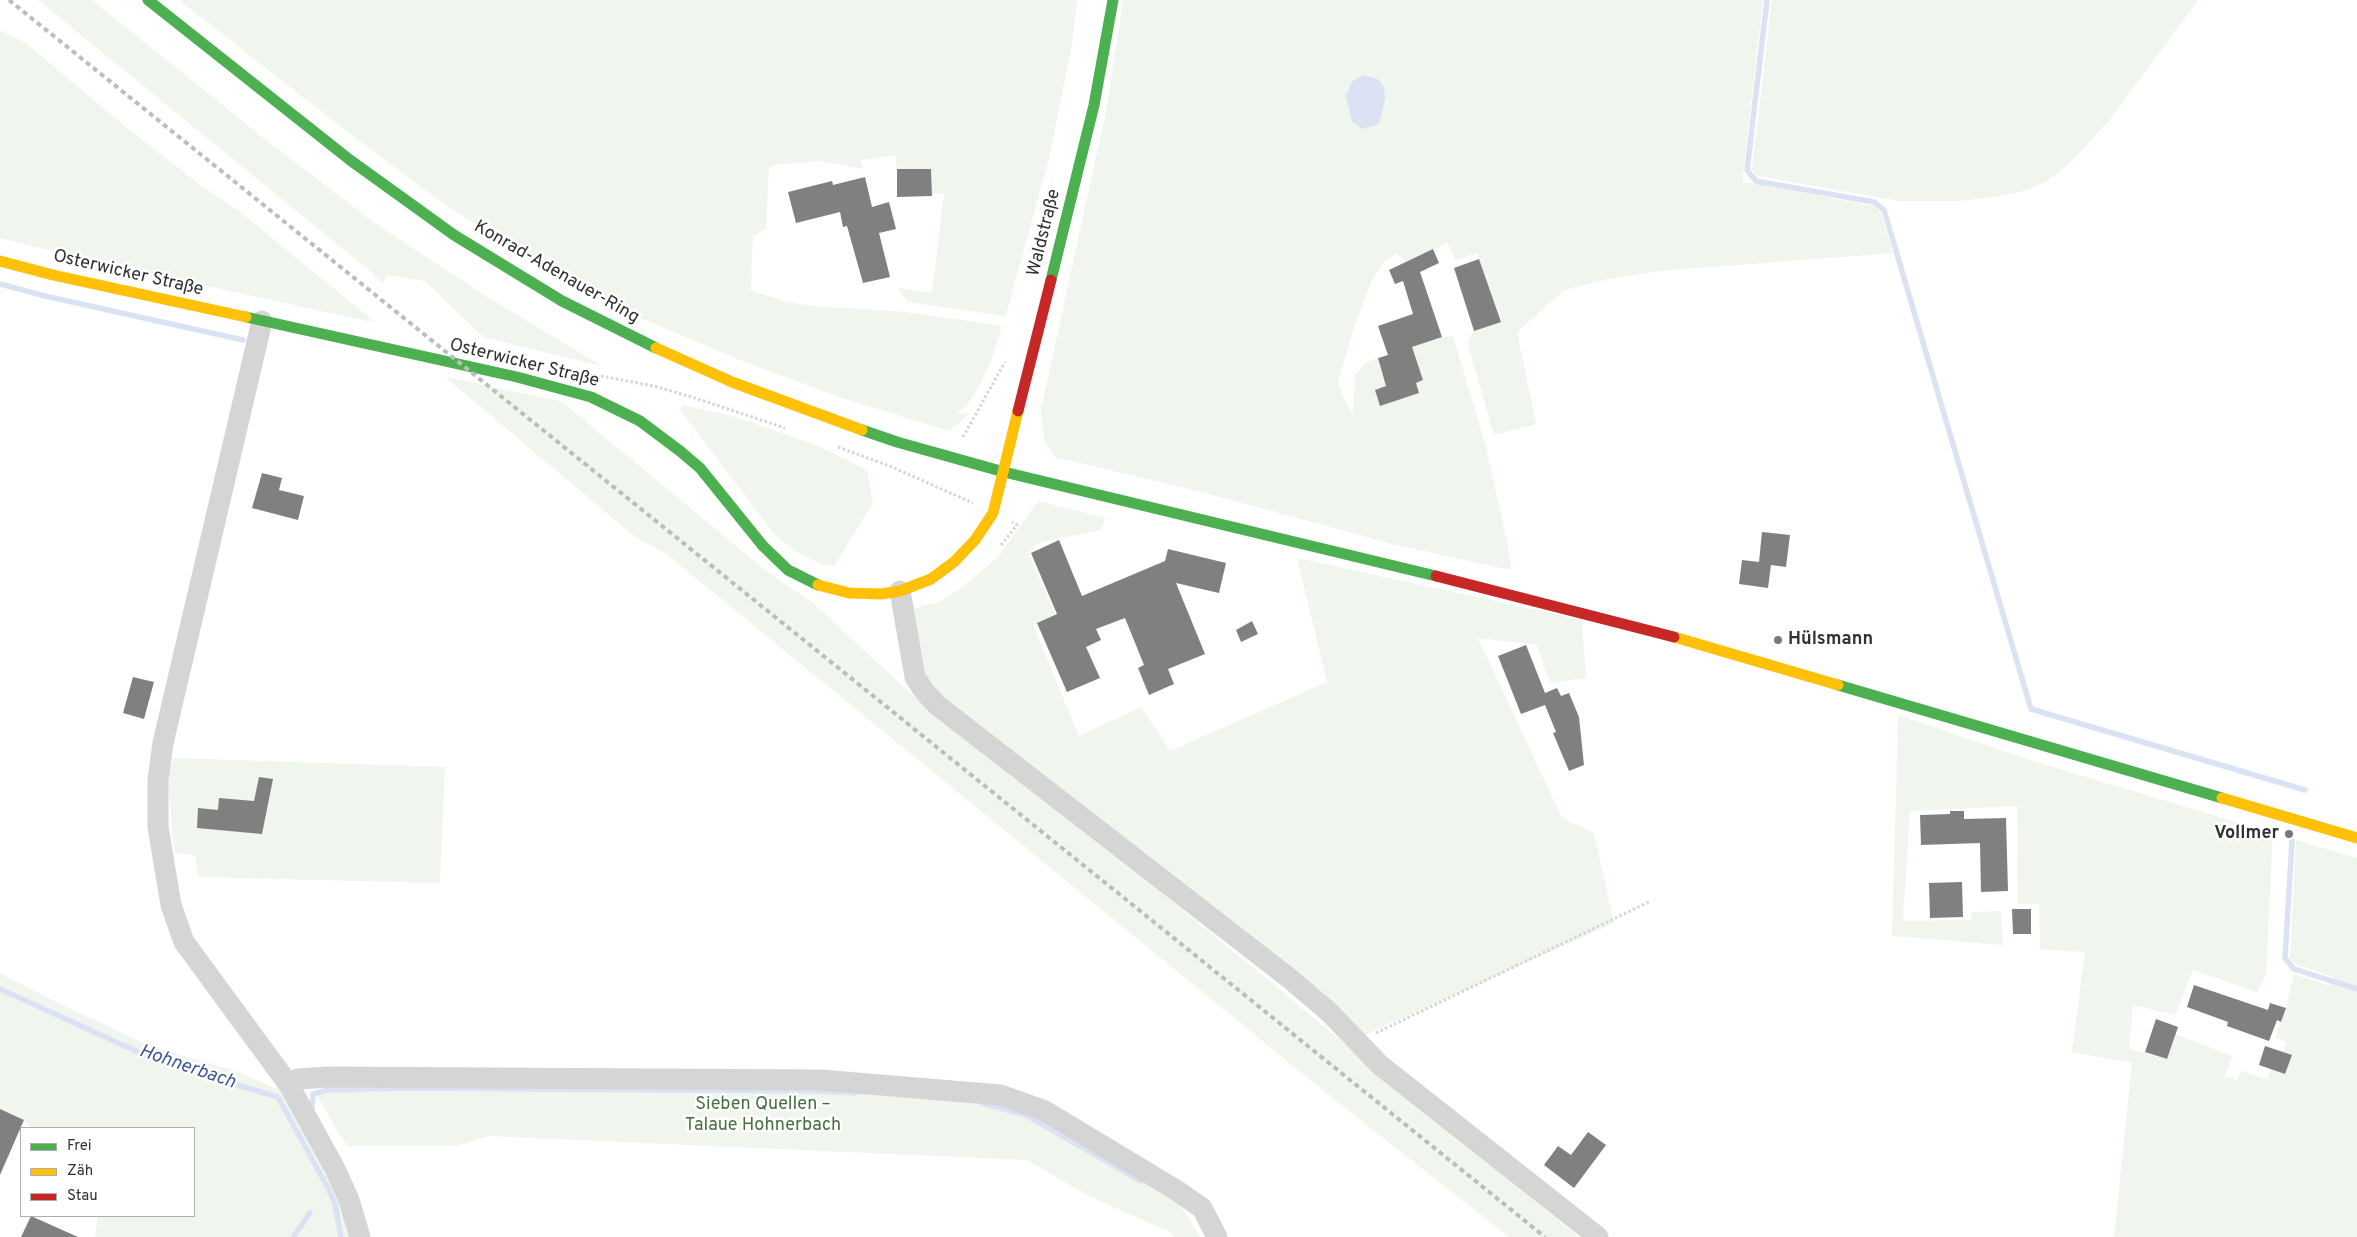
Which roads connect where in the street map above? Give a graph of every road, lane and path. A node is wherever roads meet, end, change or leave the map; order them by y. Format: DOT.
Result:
graph roads {
  1 [pos="148,0"];
  2 [pos="1113,0"];
  3 [pos="0,261"];
  4 [pos="262,321"];
  5 [pos="729,408"];
  6 [pos="790,430"];
  7 [pos="837,447"];
  8 [pos="1004,472"];
  9 [pos="929,483"];
  10 [pos="900,591"];
  11 [pos="2357,838"];
  12 [pos="1651,901"];
  13 [pos="1360,1045"];
  14 [pos="289,1085"];
  15 [pos="360,1237"];
  16 [pos="1217,1237"];
  17 [pos="1598,1237"];
  1 -- 8 [label="main road, Konrad-Adenauer-Ring"];
  2 -- 8 [label="main road, Waldstraße"];
  3 -- 4 [label="main road, Osterwicker Straße"];
  4 -- 10 [label="main road, Osterwicker Straße"];
  4 -- 14 [label="street"];
  5 -- 6 [label="path"];
  7 -- 9 [label="path"];
  8 -- 10 [label="main road, Osterwicker Straße"];
  8 -- 11 [label="main road, Konrad-Adenauer-Ring"];
  10 -- 13 [label="street"];
  12 -- 13 [label="path"];
  13 -- 17 [label="street"];
  14 -- 15 [label="street"];
  14 -- 16 [label="street"];
}
